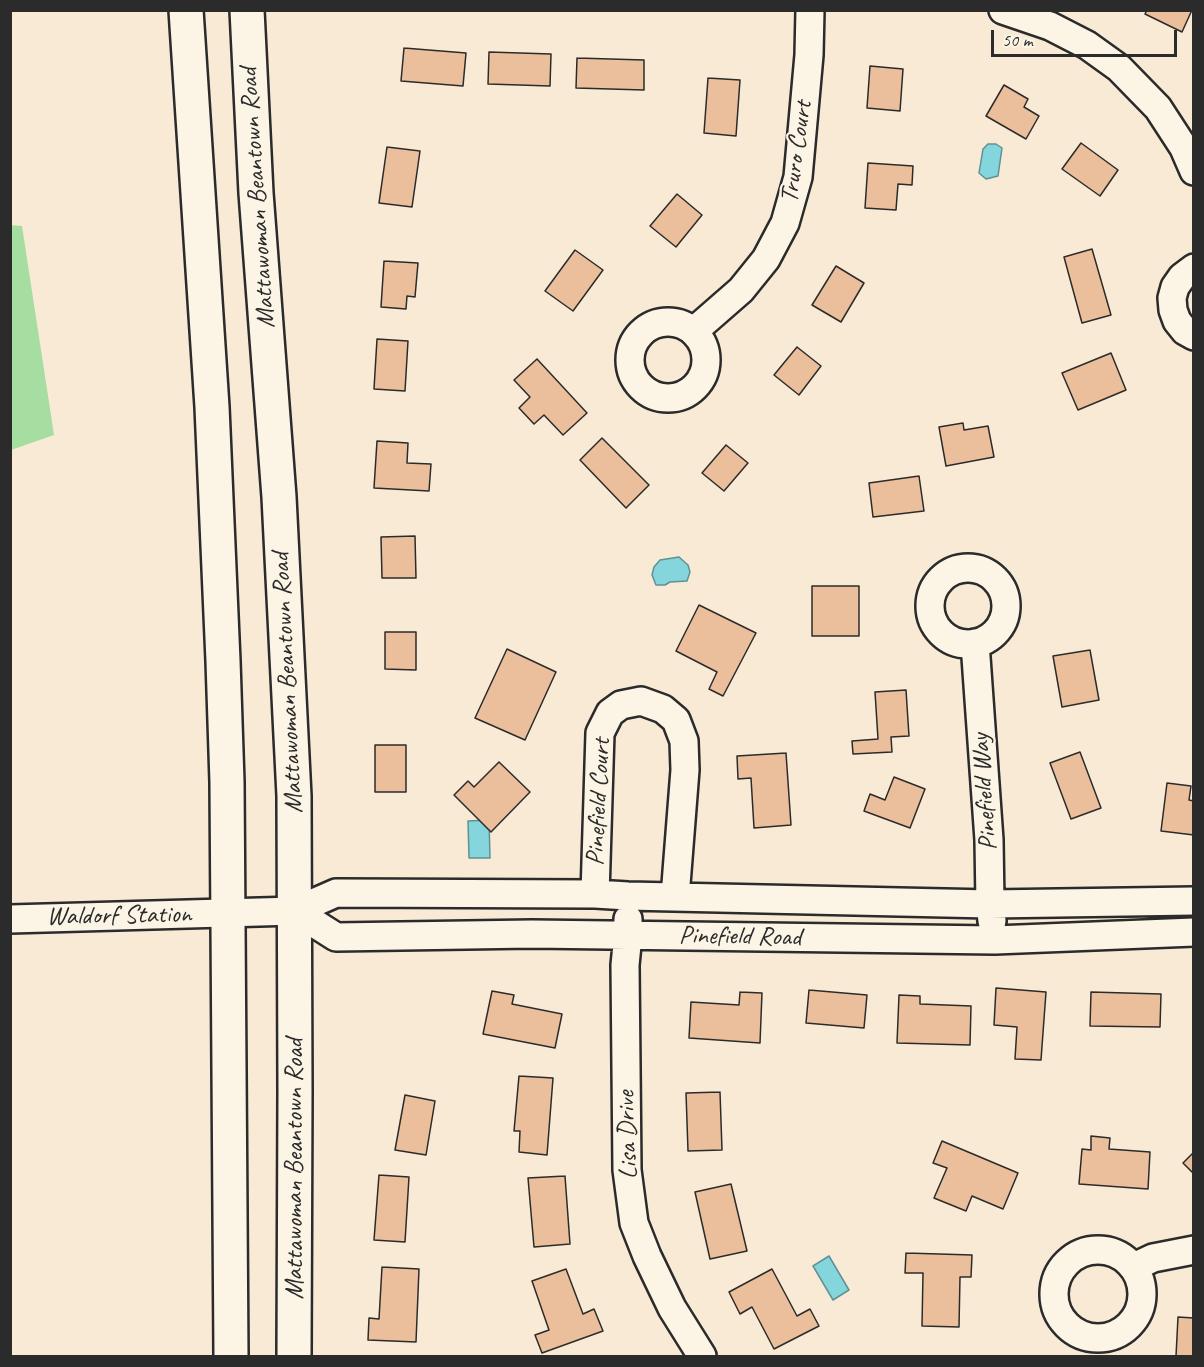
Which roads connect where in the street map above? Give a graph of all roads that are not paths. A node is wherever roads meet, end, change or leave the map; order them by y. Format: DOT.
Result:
graph roads {
  1 [pos="186,10"];
  2 [pos="247,10"];
  3 [pos="810,10"];
  4 [pos="1004,10"];
  5 [pos="1194,171"];
  6 [pos="1194,268"];
  7 [pos="694,332"];
  8 [pos="1194,336"];
  9 [pos="975,643"];
  10 [pos="595,894"];
  11 [pos="628,896"];
  12 [pos="675,897"];
  13 [pos="1194,901"];
  14 [pos="990,904"];
  15 [pos="295,910"];
  16 [pos="228,913"];
  17 [pos="10,919"];
  18 [pos="1194,932"];
  19 [pos="628,935"];
  20 [pos="995,940"];
  21 [pos="1194,1250"];
  22 [pos="1134,1267"];
  23 [pos="231,1356"];
  24 [pos="294,1356"];
  25 [pos="702,1356"];
  1 -- 16 [label="highway"];
  2 -- 15 [label="highway, Mattawoman Beantown Road"];
  3 -- 7 [label="street, Truro Court"];
  4 -- 5 [label="street"];
  6 -- 8 [label="street"];
  9 -- 14 [label="street, Pinefield Way"];
  10 -- 11 [label="street, Pinefield Road"];
  10 -- 12 [label="street, Pinefield Court"];
  10 -- 15 [label="street, Pinefield Road"];
  11 -- 12 [label="street, Pinefield Road"];
  11 -- 19 [label="street, Lisa Drive"];
  12 -- 14 [label="street, Pinefield Road"];
  13 -- 14 [label="street, Pinefield Road"];
  14 -- 20 [label="street, Pinefield Way"];
  15 -- 16 [label="street, Pinefield Road"];
  15 -- 19 [label="street, Pinefield Road"];
  15 -- 24 [label="highway, Mattawoman Beantown Road"];
  16 -- 17 [label="street, Waldorf Station"];
  16 -- 23 [label="highway"];
  18 -- 20 [label="street, Pinefield Road"];
  19 -- 20 [label="street, Pinefield Road"];
  19 -- 25 [label="street, Lisa Drive"];
  21 -- 22 [label="street"];
}
